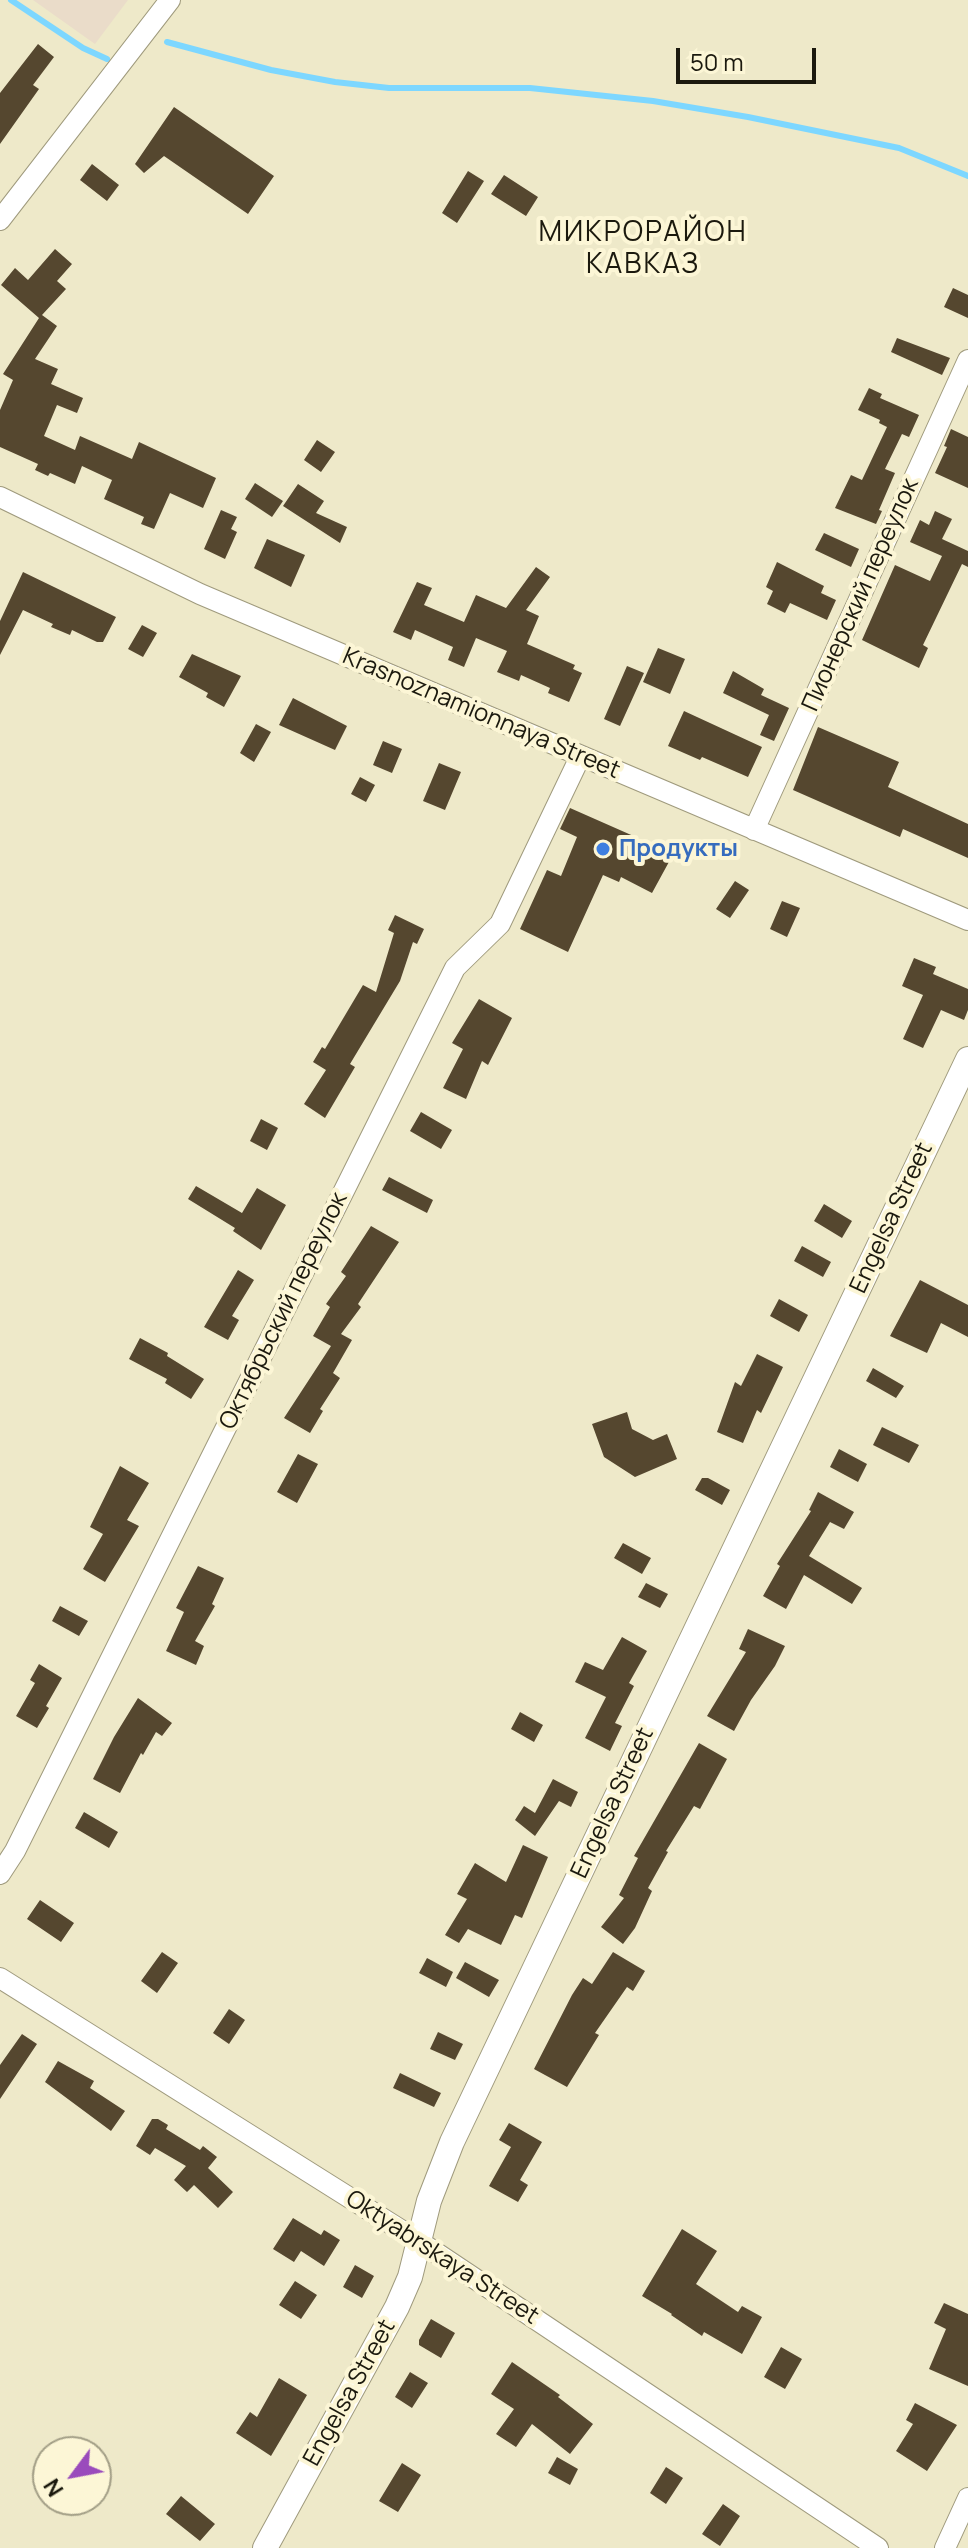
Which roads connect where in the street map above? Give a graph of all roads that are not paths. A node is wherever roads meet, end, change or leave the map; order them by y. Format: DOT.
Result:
graph roads {
  1 [pos="170,0"];
  2 [pos="0,220"];
  3 [pos="968,360"];
  4 [pos="0,497"];
  5 [pos="580,757"];
  6 [pos="754,830"];
  7 [pos="968,920"];
  8 [pos="968,1059"];
  9 [pos="0,1874"];
  10 [pos="0,1978"];
  11 [pos="420,2242"];
  12 [pos="968,2498"];
  13 [pos="265,2548"];
  14 [pos="878,2548"];
  15 [pos="945,2548"];
  1 -- 2 [label="street"];
  3 -- 6 [label="street, Пионерский переулок"];
  4 -- 5 [label="street, Krasnoznamionnaya Street"];
  5 -- 6 [label="street, Krasnoznamionnaya Street"];
  5 -- 9 [label="street, Октябрьский переулок"];
  6 -- 7 [label="street, Krasnoznamionnaya Street"];
  8 -- 11 [label="main road, Engelsa Street"];
  10 -- 11 [label="street, Oktyabrskaya Street"];
  11 -- 13 [label="main road, Engelsa Street"];
  11 -- 14 [label="street, Oktyabrskaya Street"];
  12 -- 15 [label="street"];
}
